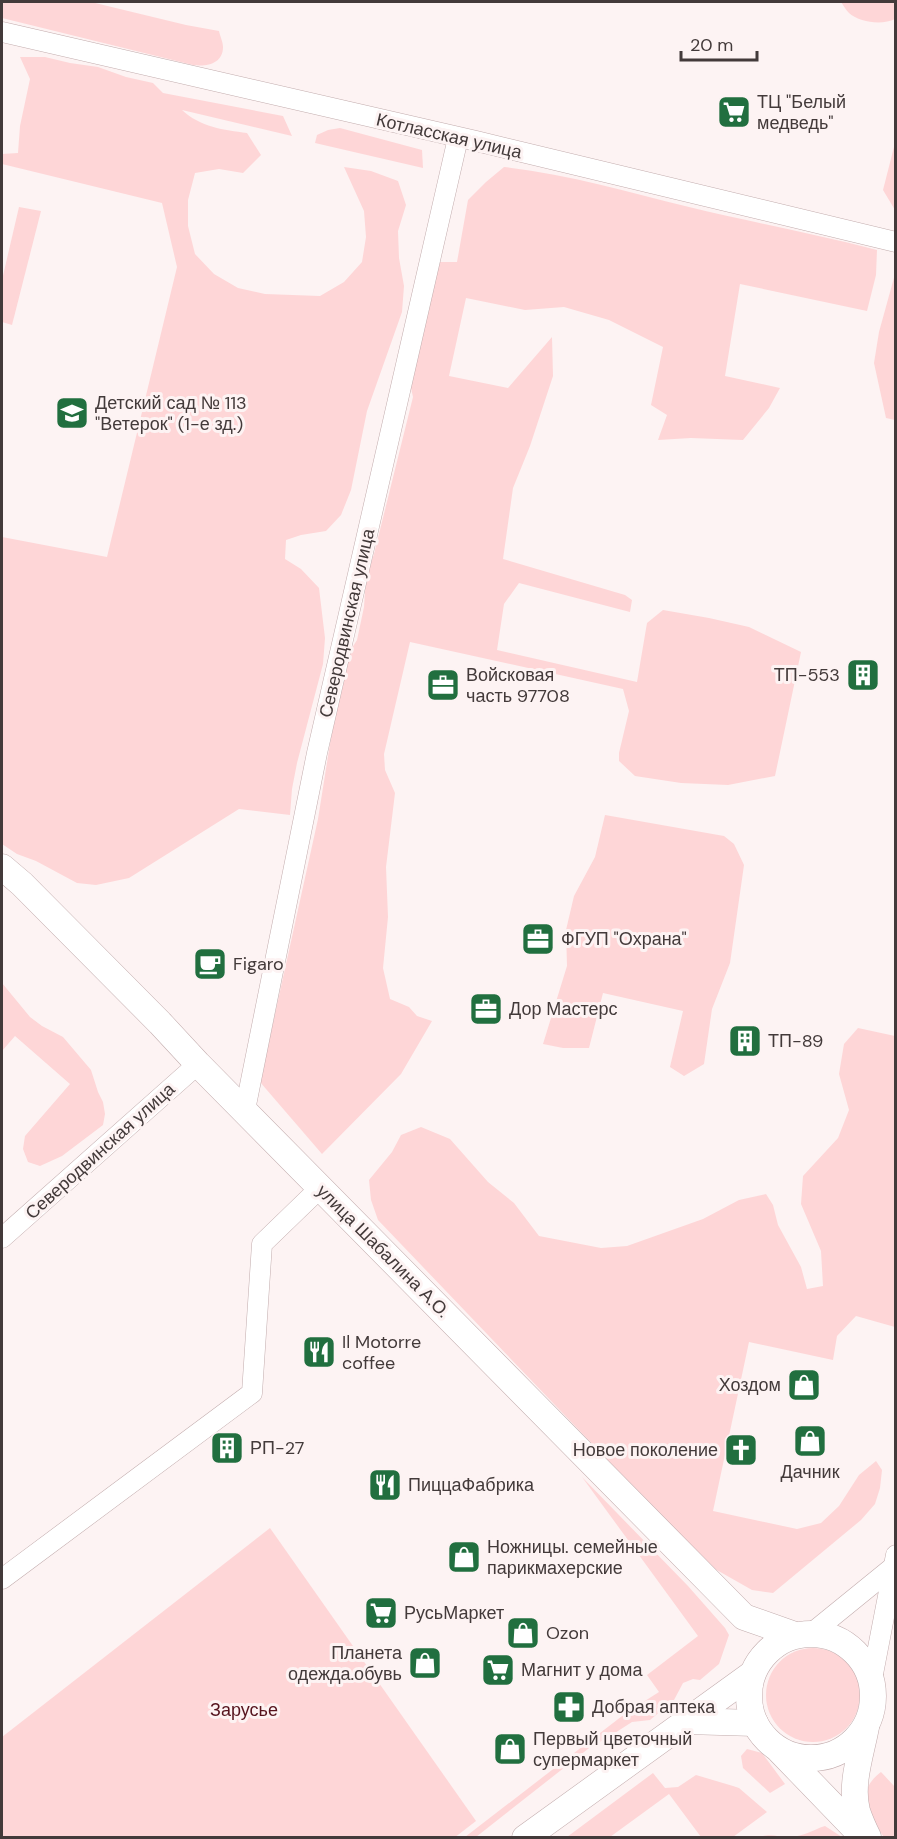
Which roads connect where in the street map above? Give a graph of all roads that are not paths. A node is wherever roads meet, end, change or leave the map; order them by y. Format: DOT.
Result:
graph roads {
  1 [pos="2,32"];
  2 [pos="458,138"];
  3 [pos="896,242"];
  4 [pos="2,867"];
  5 [pos="198,1064"];
  6 [pos="244,1110"];
  7 [pos="321,1187"];
  8 [pos="2,1238"];
  9 [pos="894,1562"];
  10 [pos="2,1579"];
  11 [pos="744,1617"];
  12 [pos="804,1634"];
  13 [pos="754,1669"];
  14 [pos="872,1679"];
  15 [pos="686,1721"];
  16 [pos="755,1723"];
  17 [pos="866,1726"];
  18 [pos="777,1749"];
  19 [pos="525,1838"];
  20 [pos="864,1838"];
  21 [pos="868,1838"];
  1 -- 2 [label="street, Котласская улица"];
  2 -- 3 [label="street, Котласская улица"];
  2 -- 6 [label="street, Северодвинская улица"];
  4 -- 5 [label="street, улица Шабалина А.О."];
  5 -- 6 [label="street, улица Шабалина А.О."];
  5 -- 8 [label="street, Северодвинская улица"];
  6 -- 7 [label="street, улица Шабалина А.О."];
  7 -- 10 [label="street"];
  7 -- 11 [label="street, улица Шабалина А.О."];
  9 -- 12 [label="street"];
  9 -- 14 [label="street"];
  11 -- 12 [label="street"];
  11 -- 13 [label="street"];
  12 -- 13 [label="street"];
  12 -- 14 [label="street"];
  13 -- 15 [label="street"];
  13 -- 16 [label="street"];
  14 -- 17 [label="street"];
  15 -- 16 [label="street"];
  15 -- 19 [label="street"];
  16 -- 18 [label="street"];
  17 -- 18 [label="street"];
  17 -- 21 [label="street"];
  18 -- 20 [label="street"];
}
